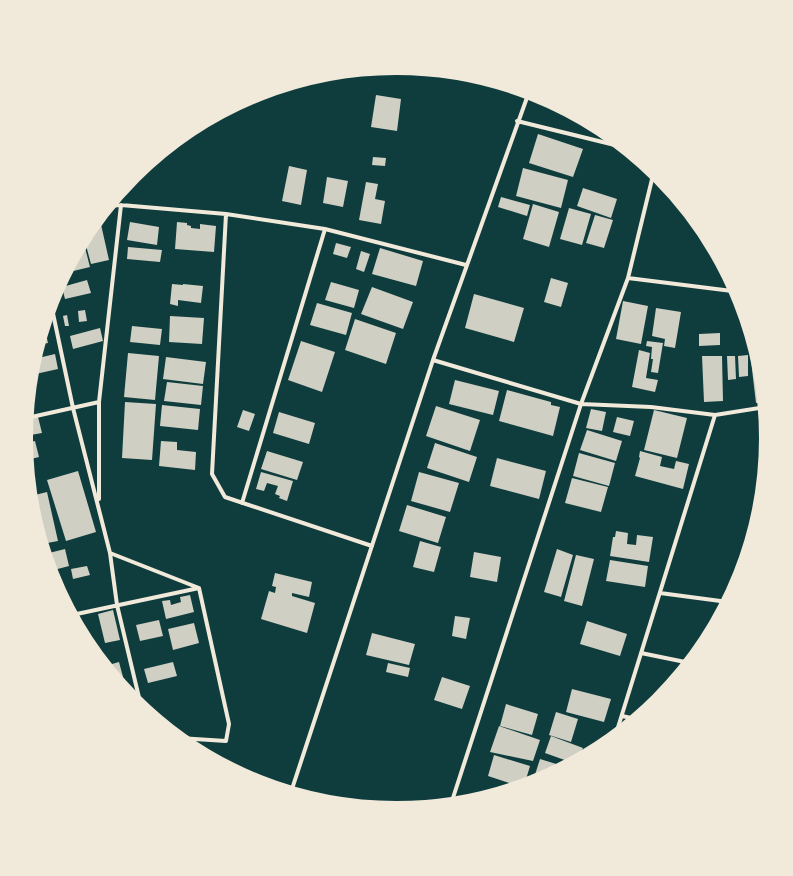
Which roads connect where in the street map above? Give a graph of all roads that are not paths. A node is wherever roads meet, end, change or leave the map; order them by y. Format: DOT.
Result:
graph roads {
  1 [pos="527,98"];
  2 [pos="518,121"];
  3 [pos="612,144"];
  4 [pos="652,178"];
  5 [pos="116,205"];
  6 [pos="121,205"];
  7 [pos="226,214"];
  8 [pos="325,229"];
  9 [pos="466,266"];
  10 [pos="628,278"];
  11 [pos="730,292"];
  12 [pos="53,315"];
  13 [pos="433,360"];
  14 [pos="100,402"];
  15 [pos="581,404"];
  16 [pos="73,408"];
  17 [pos="759,408"];
  18 [pos="715,416"];
  19 [pos="33,417"];
  20 [pos="242,503"];
  21 [pos="98,506"];
  22 [pos="372,546"];
  23 [pos="110,554"];
  24 [pos="199,588"];
  25 [pos="660,593"];
  26 [pos="722,601"];
  27 [pos="117,605"];
  28 [pos="78,614"];
  29 [pos="641,653"];
  30 [pos="684,662"];
  31 [pos="137,694"];
  32 [pos="622,716"];
  33 [pos="630,718"];
  34 [pos="618,727"];
  35 [pos="191,739"];
  36 [pos="293,787"];
  37 [pos="453,797"];
  1 -- 2 [label="street"];
  2 -- 3 [label="street"];
  2 -- 9 [label="street"];
  4 -- 10 [label="street"];
  5 -- 6 [label="street"];
  6 -- 7 [label="street"];
  6 -- 14 [label="street"];
  7 -- 8 [label="street"];
  7 -- 20 [label="street"];
  8 -- 9 [label="street"];
  8 -- 20 [label="street"];
  9 -- 13 [label="street"];
  10 -- 11 [label="street"];
  10 -- 15 [label="street"];
  12 -- 16 [label="street"];
  13 -- 15 [label="street"];
  13 -- 22 [label="street"];
  14 -- 16 [label="street"];
  14 -- 21 [label="street"];
  15 -- 18 [label="street"];
  15 -- 37 [label="street"];
  16 -- 19 [label="street"];
  16 -- 21 [label="street"];
  17 -- 18 [label="street"];
  18 -- 25 [label="street"];
  20 -- 22 [label="street"];
  21 -- 23 [label="street"];
  22 -- 36 [label="street"];
  23 -- 24 [label="street"];
  23 -- 27 [label="street"];
  24 -- 27 [label="street"];
  24 -- 35 [label="street"];
  25 -- 26 [label="street"];
  25 -- 29 [label="street"];
  27 -- 28 [label="street"];
  27 -- 31 [label="street"];
  29 -- 30 [label="street"];
  29 -- 32 [label="street"];
  32 -- 33 [label="street"];
  32 -- 34 [label="street"];
}
